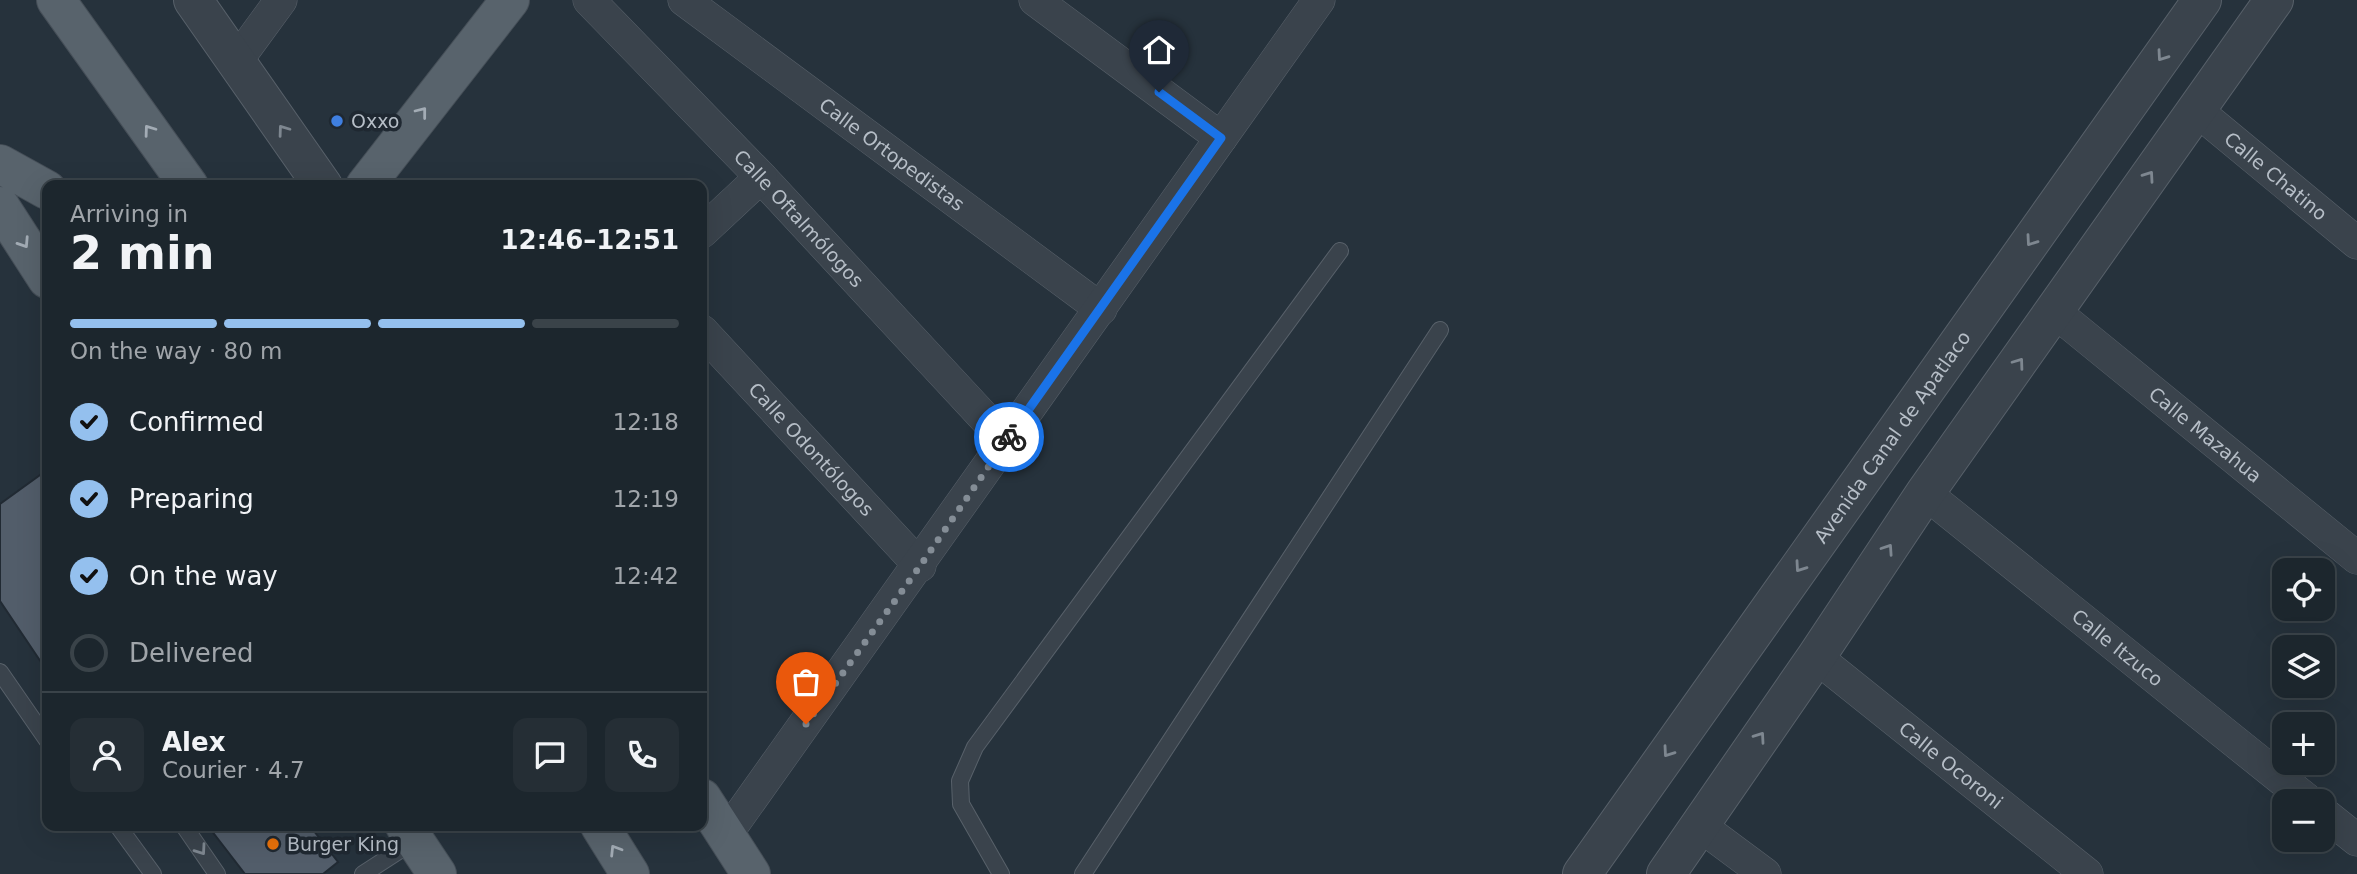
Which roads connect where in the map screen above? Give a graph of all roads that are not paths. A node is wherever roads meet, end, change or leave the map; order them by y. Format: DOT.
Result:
graph roads {
  1 [pos="56,0"];
  2 [pos="192,0"];
  3 [pos="281,0"];
  4 [pos="510,0"];
  5 [pos="589,0"];
  6 [pos="684,0"];
  7 [pos="1035,0"];
  8 [pos="1319,0"];
  9 [pos="2202,0"];
  10 [pos="2274,0"];
  11 [pos="235,63"];
  12 [pos="2195,109"];
  13 [pos="1221,138"];
  14 [pos="0,164"];
  15 [pos="761,177"];
  16 [pos="185,180"];
  17 [pos="319,180"];
  18 [pos="370,180"];
  19 [pos="42,187"];
  20 [pos="0,206"];
  21 [pos="707,227"];
  22 [pos="2357,243"];
  23 [pos="1340,251"];
  24 [pos="42,271"];
  25 [pos="1101,309"];
  26 [pos="2055,312"];
  27 [pos="1440,330"];
  28 [pos="707,336"];
  29 [pos="1006,441"];
  30 [pos="1925,493"];
  31 [pos="2357,558"];
  32 [pos="920,566"];
  33 [pos="1816,657"];
  34 [pos="0,672"];
  35 [pos="42,733"];
  36 [pos="2293,789"];
  37 [pos="707,806"];
  38 [pos="2335,822"];
  39 [pos="1699,824"];
  40 [pos="122,831"];
  41 [pos="187,831"];
  42 [pos="603,831"];
  43 [pos="410,834"];
  44 [pos="725,836"];
  45 [pos="2357,840"];
  46 [pos="153,874"];
  47 [pos="217,874"];
  48 [pos="363,874"];
  49 [pos="437,874"];
  50 [pos="630,874"];
  51 [pos="751,874"];
  52 [pos="1001,874"];
  53 [pos="1083,874"];
  54 [pos="1582,874"];
  55 [pos="1666,874"];
  56 [pos="1765,874"];
  57 [pos="2087,874"];
  16 -- 1 [label="main road, one-way"];
  2 -- 11 [label="street"];
  3 -- 11 [label="street"];
  18 -- 4 [label="main road, one-way"];
  5 -- 15 [label="street, Calle Oftalmólogos"];
  6 -- 25 [label="street, Calle Ortopedistas"];
  7 -- 13 [label="street"];
  8 -- 13 [label="street"];
  9 -- 54 [label="street, Avenida Canal de Apatlaco, one-way"];
  10 -- 12 [label="street"];
  17 -- 11 [label="street, one-way"];
  12 -- 22 [label="street, Calle Chatino"];
  26 -- 12 [label="street, one-way"];
  13 -- 25 [label="street"];
  14 -- 19 [label="main road"];
  15 -- 21 [label="street"];
  15 -- 29 [label="street, Calle Oftalmólogos"];
  20 -- 24 [label="main road, one-way"];
  23 -- 52 [label="lane"];
  25 -- 29 [label="street"];
  30 -- 26 [label="street, one-way"];
  26 -- 31 [label="street, Calle Mazahua"];
  27 -- 53 [label="lane"];
  28 -- 32 [label="street, Calle Odontólogos"];
  29 -- 32 [label="street"];
  33 -- 30 [label="street, one-way"];
  30 -- 36 [label="street, Calle Itzuco"];
  32 -- 44 [label="street"];
  39 -- 33 [label="street, one-way"];
  33 -- 57 [label="street, Calle Ocoroni"];
  34 -- 35 [label="lane"];
  37 -- 44 [label="main road"];
  38 -- 45 [label="street"];
  39 -- 55 [label="street"];
  39 -- 56 [label="street"];
  40 -- 46 [label="lane"];
  41 -- 47 [label="lane, one-way"];
  50 -- 42 [label="main road, one-way"];
  43 -- 48 [label="lane"];
  43 -- 49 [label="main road"];
  44 -- 51 [label="main road"];
}
